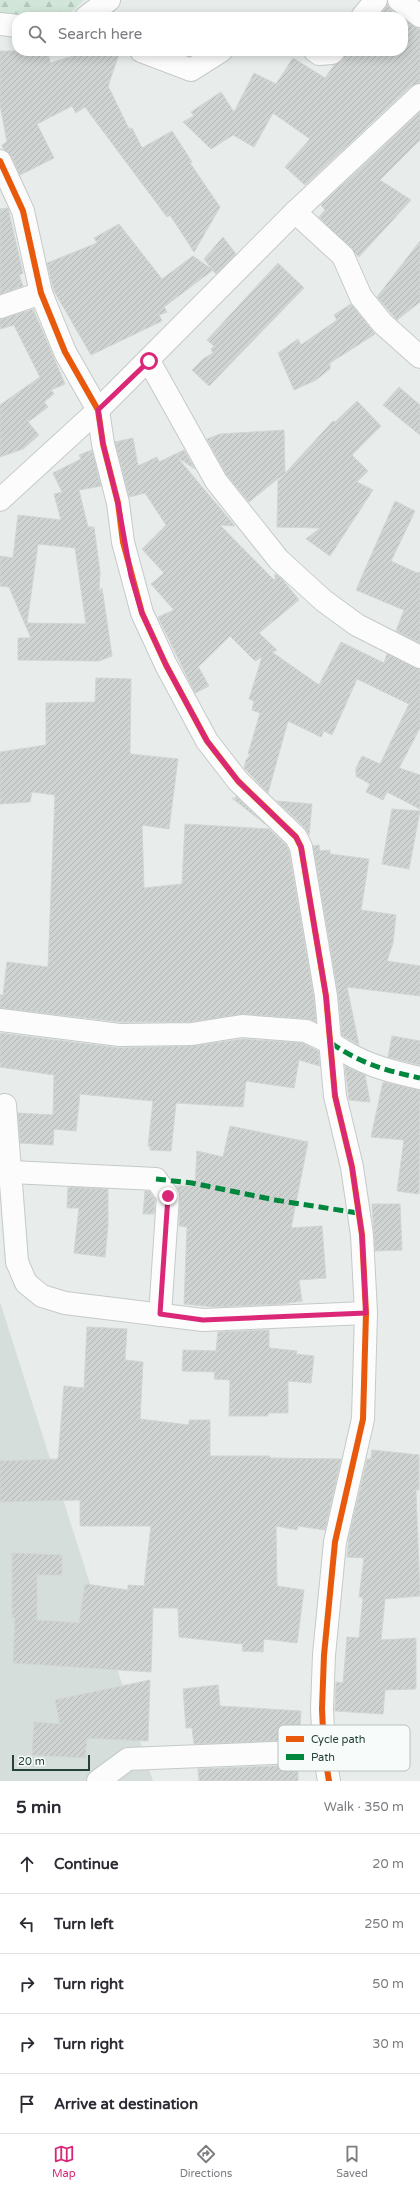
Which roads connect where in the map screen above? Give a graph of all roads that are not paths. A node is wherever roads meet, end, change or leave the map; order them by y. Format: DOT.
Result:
graph roads {
  1 [pos="109,0"];
  2 [pos="376,0"];
  3 [pos="398,0"];
  4 [pos="93,12"];
  5 [pos="366,12"];
  6 [pos="420,16"];
  7 [pos="0,24"];
  8 [pos="12,25"];
  9 [pos="154,56"];
  10 [pos="213,56"];
  11 [pos="420,95"];
  12 [pos="0,161"];
  13 [pos="295,212"];
  14 [pos="41,293"];
  15 [pos="0,307"];
  16 [pos="420,357"];
  17 [pos="149,361"];
  18 [pos="98,410"];
  19 [pos="0,500"];
  20 [pos="420,657"];
  21 [pos="0,1020"];
  22 [pos="331,1043"];
  23 [pos="420,1078"];
  24 [pos="5,1105"];
  25 [pos="10,1172"];
  26 [pos="366,1313"];
  27 [pos="160,1314"];
  28 [pos="323,1725"];
  29 [pos="278,1753"];
  30 [pos="327,1771"];
  31 [pos="98,1781"];
  32 [pos="329,1781"];
  1 -- 4 [label="street"];
  2 -- 5 [label="street"];
  3 -- 6 [label="street"];
  7 -- 8 [label="street"];
  9 -- 10 [label="street"];
  11 -- 13 [label="street"];
  12 -- 14 [label="street"];
  13 -- 16 [label="street"];
  13 -- 17 [label="street"];
  14 -- 15 [label="street"];
  14 -- 18 [label="street"];
  17 -- 18 [label="street"];
  17 -- 20 [label="street"];
  18 -- 19 [label="street"];
  18 -- 22 [label="street"];
  21 -- 22 [label="street"];
  22 -- 23 [label="street"];
  22 -- 26 [label="street"];
  24 -- 25 [label="street"];
  25 -- 27 [label="street"];
  25 -- 27 [label="street"];
  26 -- 27 [label="street"];
  26 -- 28 [label="street"];
  29 -- 31 [label="street"];
  30 -- 32 [label="street"];
}
